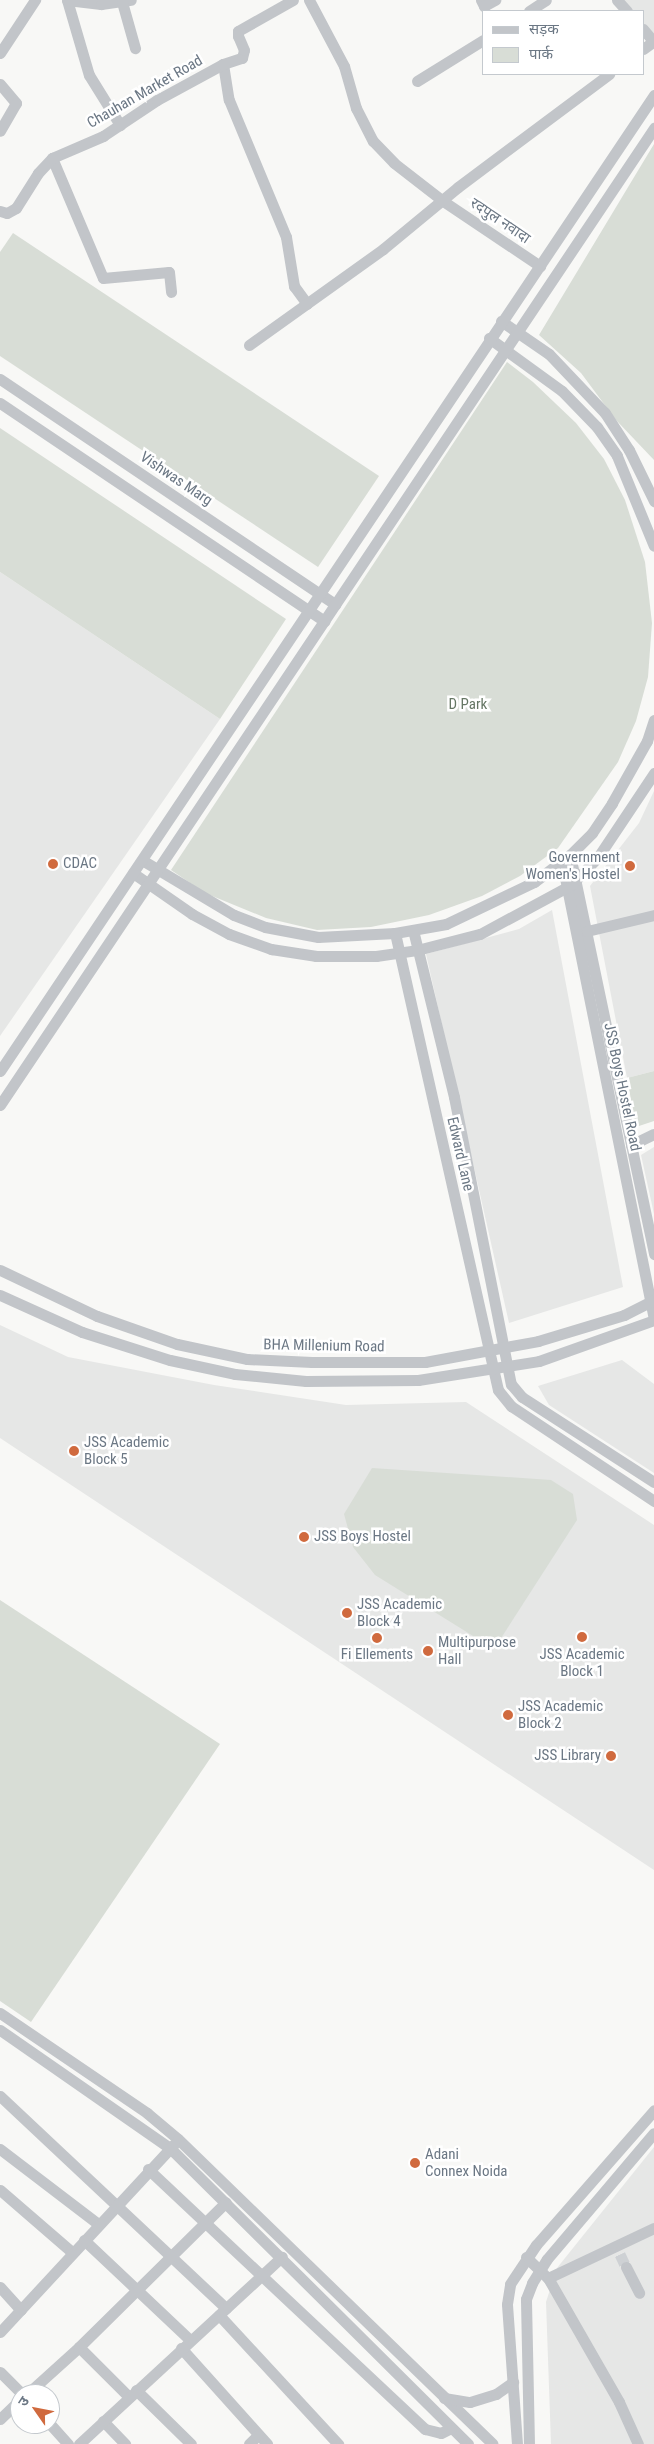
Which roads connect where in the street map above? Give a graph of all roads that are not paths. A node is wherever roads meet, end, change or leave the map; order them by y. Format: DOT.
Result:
graph roads {
  1 [pos="35,0"];
  2 [pos="67,0"];
  3 [pos="293,0"];
  4 [pos="309,0"];
  5 [pos="481,0"];
  6 [pos="495,0"];
  7 [pos="546,0"];
  8 [pos="127,1"];
  9 [pos="530,10"];
  10 [pos="644,30"];
  11 [pos="482,41"];
  12 [pos="654,41"];
  13 [pos="135,48"];
  14 [pos="0,53"];
  15 [pos="223,64"];
  16 [pos="608,75"];
  17 [pos="417,81"];
  18 [pos="0,84"];
  19 [pos="654,95"];
  20 [pos="120,125"];
  21 [pos="654,128"];
  22 [pos="0,131"];
  23 [pos="52,158"];
  24 [pos="443,201"];
  25 [pos="0,211"];
  26 [pos="540,266"];
  27 [pos="171,292"];
  28 [pos="307,304"];
  29 [pos="501,321"];
  30 [pos="517,332"];
  31 [pos="489,338"];
  32 [pos="250,345"];
  33 [pos="506,349"];
  34 [pos="0,379"];
  35 [pos="0,403"];
  36 [pos="654,501"];
  37 [pos="654,546"];
  38 [pos="320,594"];
  39 [pos="335,604"];
  40 [pos="308,611"];
  41 [pos="324,621"];
  42 [pos="652,732"];
  43 [pos="654,773"];
  44 [pos="612,802"];
  45 [pos="629,814"];
  46 [pos="566,859"];
  47 [pos="142,860"];
  48 [pos="157,870"];
  49 [pos="133,873"];
  50 [pos="576,880"];
  51 [pos="148,883"];
  52 [pos="566,889"];
  53 [pos="654,915"];
  54 [pos="413,930"];
  55 [pos="587,931"];
  56 [pos="395,933"];
  57 [pos="417,950"];
  58 [pos="399,953"];
  59 [pos="0,1071"];
  60 [pos="0,1104"];
  61 [pos="624,1108"];
  62 [pos="612,1111"];
  63 [pos="654,1134"];
  64 [pos="631,1144"];
  65 [pos="654,1254"];
  66 [pos="0,1270"];
  67 [pos="0,1295"];
  68 [pos="652,1301"];
  69 [pos="654,1319"];
  70 [pos="504,1348"];
  71 [pos="490,1350"];
  72 [pos="493,1368"];
  73 [pos="508,1372"];
  74 [pos="654,1482"];
  75 [pos="654,1501"];
  76 [pos="0,2013"];
  77 [pos="0,2030"];
  78 [pos="0,2096"];
  79 [pos="654,2110"];
  80 [pos="654,2133"];
  81 [pos="178,2139"];
  82 [pos="170,2148"];
  83 [pos="0,2149"];
  84 [pos="148,2170"];
  85 [pos="0,2190"];
  86 [pos="226,2202"];
  87 [pos="116,2204"];
  88 [pos="205,2222"];
  89 [pos="98,2224"];
  90 [pos="654,2228"];
  91 [pos="84,2240"];
  92 [pos="74,2253"];
  93 [pos="171,2255"];
  94 [pos="282,2257"];
  95 [pos="526,2257"];
  96 [pos="626,2267"];
  97 [pos="538,2271"];
  98 [pos="262,2275"];
  99 [pos="548,2278"];
  100 [pos="0,2287"];
  101 [pos="137,2290"];
  102 [pos="639,2293"];
  103 [pos="21,2310"];
  104 [pos="223,2311"];
  105 [pos="0,2332"];
  106 [pos="185,2344"];
  107 [pos="79,2347"];
  108 [pos="0,2372"];
  109 [pos="513,2382"];
  110 [pos="12,2384"];
  111 [pos="38,2384"];
  112 [pos="132,2394"];
  113 [pos="443,2398"];
  114 [pos="10,2410"];
  115 [pos="0,2419"];
  116 [pos="103,2421"];
  117 [pos="451,2428"];
  118 [pos="59,2434"];
  119 [pos="258,2435"];
  120 [pos="68,2444"];
  121 [pos="79,2444"];
  122 [pos="125,2444"];
  123 [pos="191,2444"];
  124 [pos="249,2444"];
  125 [pos="267,2444"];
  126 [pos="338,2444"];
  127 [pos="468,2444"];
  128 [pos="493,2444"];
  129 [pos="517,2444"];
  130 [pos="529,2444"];
  131 [pos="638,2444"];
  1 -- 14 [label="street"];
  2 -- 8 [label="street"];
  2 -- 20 [label="street"];
  3 -- 15 [label="street, Chauhan Market Road"];
  4 -- 24 [label="street, रदपुल नवादा"];
  5 -- 6 [label="street"];
  7 -- 9 [label="street"];
  8 -- 13 [label="street"];
  10 -- 12 [label="street"];
  11 -- 17 [label="street"];
  15 -- 20 [label="street, Chauhan Market Road"];
  15 -- 28 [label="street"];
  16 -- 24 [label="street"];
  18 -- 22 [label="street"];
  19 -- 26 [label="street"];
  20 -- 23 [label="street, Chauhan Market Road"];
  21 -- 30 [label="street"];
  23 -- 25 [label="street, Chauhan Market Road"];
  23 -- 27 [label="street"];
  24 -- 26 [label="street, रदपुल नवादा"];
  24 -- 28 [label="street"];
  26 -- 29 [label="street"];
  28 -- 32 [label="street"];
  29 -- 30 [label="street"];
  29 -- 31 [label="street"];
  30 -- 33 [label="street"];
  30 -- 36 [label="street"];
  31 -- 33 [label="street"];
  31 -- 38 [label="street"];
  33 -- 37 [label="street"];
  33 -- 39 [label="street"];
  34 -- 38 [label="street, Vishwas Marg"];
  35 -- 40 [label="street"];
  38 -- 39 [label="street, Vishwas Marg"];
  38 -- 40 [label="street"];
  39 -- 41 [label="street"];
  40 -- 41 [label="street"];
  40 -- 47 [label="street"];
  41 -- 48 [label="street"];
  42 -- 44 [label="street"];
  43 -- 45 [label="street"];
  44 -- 45 [label="street"];
  44 -- 46 [label="street"];
  45 -- 50 [label="street"];
  46 -- 50 [label="street, JSS Boys Hostel Road"];
  46 -- 52 [label="street, JSS Boys Hostel Road"];
  46 -- 54 [label="street"];
  47 -- 48 [label="street"];
  47 -- 49 [label="street"];
  48 -- 51 [label="street"];
  48 -- 56 [label="street"];
  49 -- 51 [label="street"];
  49 -- 59 [label="street"];
  50 -- 52 [label="street"];
  50 -- 55 [label="street, JSS Boys Hostel Road"];
  51 -- 58 [label="street"];
  51 -- 60 [label="street"];
  52 -- 57 [label="street"];
  52 -- 62 [label="street, JSS Boys Hostel Road"];
  53 -- 55 [label="street"];
  54 -- 56 [label="street"];
  54 -- 57 [label="street, Edward Lane"];
  55 -- 61 [label="street, JSS Boys Hostel Road"];
  56 -- 58 [label="street, Edward Lane"];
  57 -- 58 [label="street"];
  57 -- 70 [label="street, Edward Lane"];
  58 -- 71 [label="street, Edward Lane"];
  61 -- 62 [label="street"];
  61 -- 64 [label="street, JSS Boys Hostel Road"];
  62 -- 68 [label="street, JSS Boys Hostel Road"];
  63 -- 64 [label="street"];
  64 -- 65 [label="street, JSS Boys Hostel Road"];
  66 -- 71 [label="street, BHA Millenium Road"];
  67 -- 72 [label="street"];
  68 -- 69 [label="street, JSS Boys Hostel Road"];
  68 -- 70 [label="street, BHA Millenium Road"];
  69 -- 73 [label="street"];
  70 -- 71 [label="street, BHA Millenium Road"];
  70 -- 73 [label="street, Edward Lane"];
  71 -- 72 [label="street, Edward Lane"];
  72 -- 73 [label="street"];
  72 -- 75 [label="street, Edward Lane"];
  73 -- 74 [label="street"];
  76 -- 81 [label="street"];
  77 -- 82 [label="street"];
  78 -- 87 [label="street"];
  79 -- 95 [label="street"];
  80 -- 97 [label="street"];
  81 -- 82 [label="street"];
  81 -- 113 [label="street"];
  82 -- 84 [label="street"];
  82 -- 86 [label="street"];
  83 -- 89 [label="street"];
  84 -- 87 [label="street"];
  84 -- 88 [label="street"];
  85 -- 92 [label="street"];
  86 -- 88 [label="street"];
  86 -- 94 [label="street"];
  87 -- 89 [label="street"];
  87 -- 93 [label="street"];
  88 -- 93 [label="street"];
  88 -- 98 [label="street"];
  89 -- 91 [label="street"];
  90 -- 99 [label="street"];
  91 -- 92 [label="street"];
  91 -- 101 [label="street"];
  92 -- 103 [label="street"];
  93 -- 101 [label="street"];
  93 -- 104 [label="street"];
  94 -- 98 [label="street"];
  94 -- 117 [label="street"];
  95 -- 97 [label="street"];
  95 -- 109 [label="street"];
  96 -- 102 [label="street"];
  97 -- 99 [label="street"];
  97 -- 130 [label="street"];
  98 -- 104 [label="street"];
  98 -- 117 [label="street"];
  99 -- 131 [label="street"];
  100 -- 103 [label="street"];
  101 -- 106 [label="street"];
  101 -- 107 [label="street"];
  103 -- 105 [label="street"];
  104 -- 106 [label="street"];
  104 -- 126 [label="street"];
  106 -- 112 [label="street"];
  106 -- 119 [label="street"];
  107 -- 111 [label="street"];
  107 -- 112 [label="street"];
  108 -- 110 [label="street"];
  109 -- 113 [label="street"];
  109 -- 129 [label="street"];
  112 -- 116 [label="street"];
  112 -- 123 [label="street"];
  113 -- 128 [label="street"];
  114 -- 115 [label="street"];
  116 -- 121 [label="street"];
  116 -- 122 [label="street"];
  117 -- 127 [label="street"];
  118 -- 120 [label="street"];
  119 -- 124 [label="street"];
  119 -- 125 [label="street"];
}
